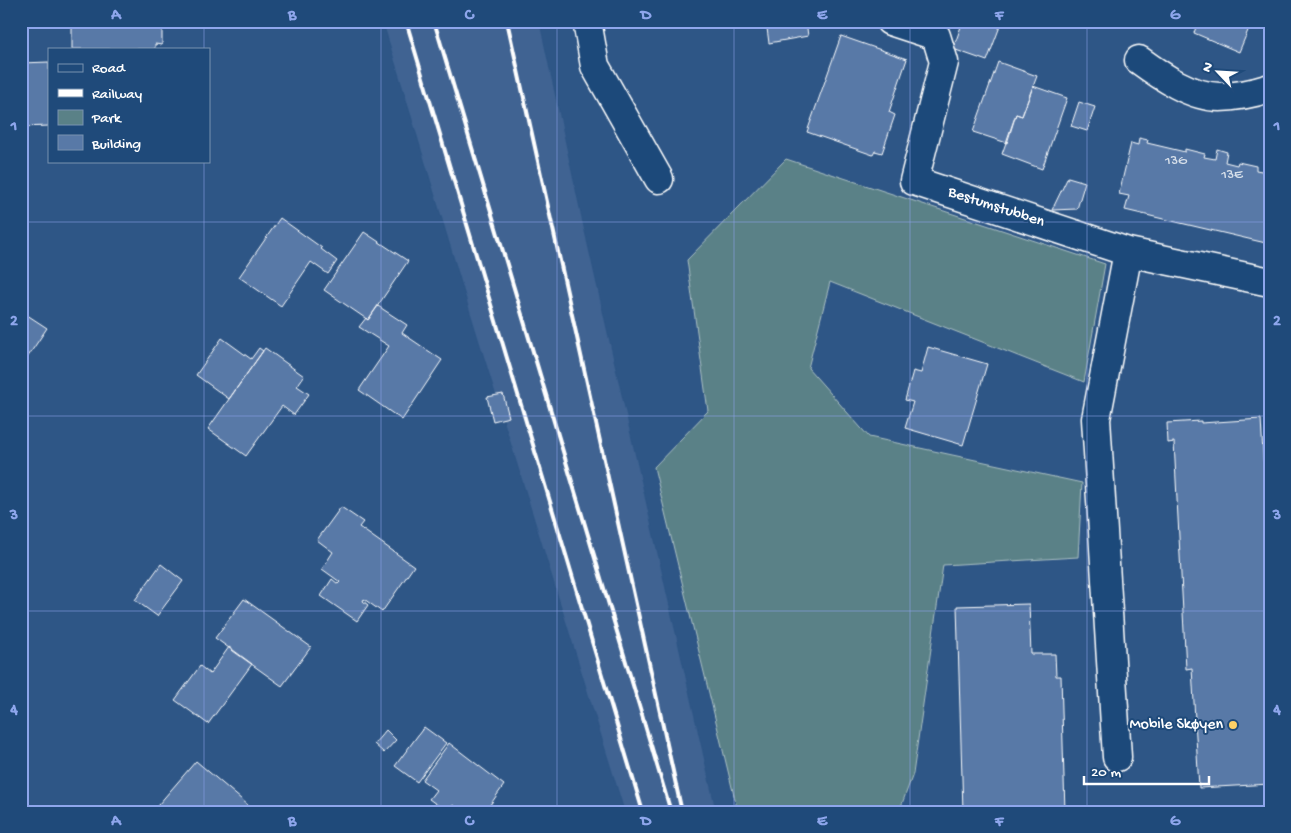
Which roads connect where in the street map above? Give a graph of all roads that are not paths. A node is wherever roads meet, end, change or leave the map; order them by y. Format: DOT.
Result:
graph roads {
  1 [pos="587,21"];
  2 [pos="890,21"];
  3 [pos="1139,60"];
  4 [pos="1270,88"];
  5 [pos="659,179"];
  6 [pos="1128,252"];
  7 [pos="1270,282"];
  8 [pos="1117,757"];
  1 -- 5 [label="street"];
  2 -- 6 [label="street, Bestumstubben"];
  3 -- 4 [label="street"];
  6 -- 7 [label="street, Bestumstubben"];
  6 -- 8 [label="street"];
}
